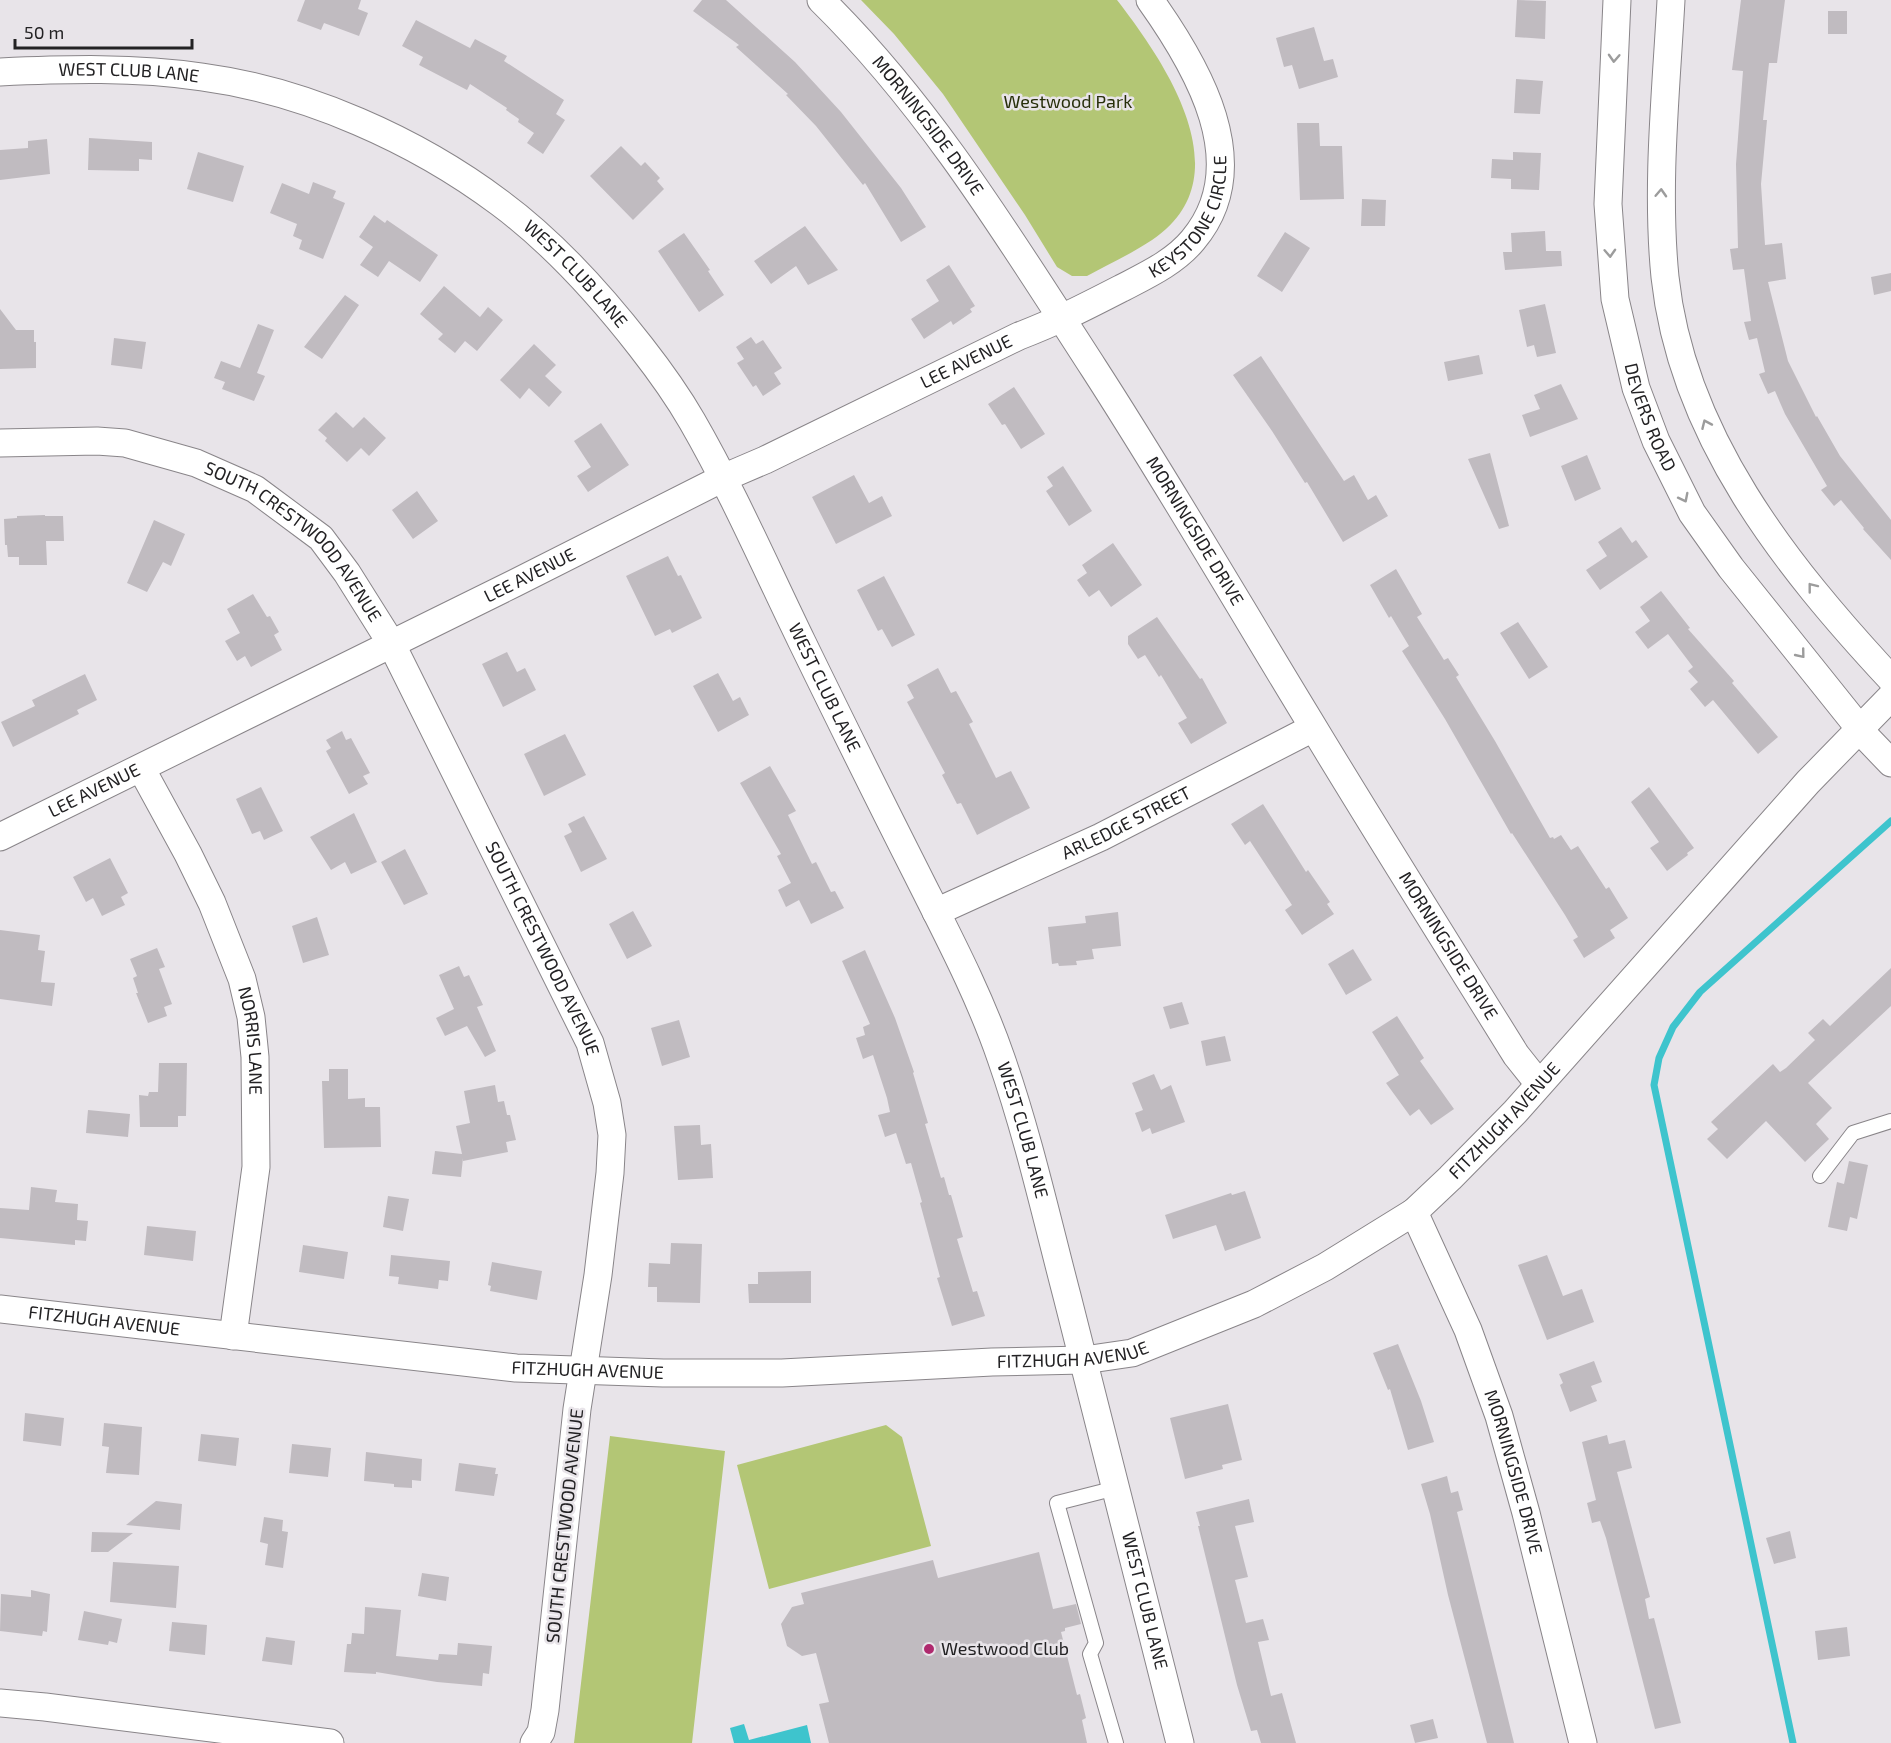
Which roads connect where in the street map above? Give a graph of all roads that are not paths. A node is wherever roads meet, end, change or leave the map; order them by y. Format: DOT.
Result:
graph roads {
  1 [pos="821,0"];
  2 [pos="1150,0"];
  3 [pos="1617,0"];
  4 [pos="1671,0"];
  5 [pos="0,72"];
  6 [pos="1062,319"];
  7 [pos="0,443"];
  8 [pos="723,478"];
  9 [pos="391,643"];
  10 [pos="1891,679"];
  11 [pos="1891,697"];
  12 [pos="1313,728"];
  13 [pos="1860,728"];
  14 [pos="1891,763"];
  15 [pos="141,768"];
  16 [pos="0,837"];
  17 [pos="936,912"];
  18 [pos="1539,1084"];
  19 [pos="1891,1121"];
  20 [pos="1820,1176"];
  21 [pos="1414,1212"];
  22 [pos="0,1309"];
  23 [pos="233,1336"];
  24 [pos="1084,1360"];
  25 [pos="583,1370"];
  26 [pos="1116,1488"];
  27 [pos="0,1703"];
  28 [pos="330,1743"];
  29 [pos="534,1743"];
  30 [pos="1116,1743"];
  31 [pos="1180,1743"];
  32 [pos="1583,1743"];
  1 -- 6 [label="street, MORNINGSIDE DRIVE"];
  2 -- 6 [label="street, KEYSTONE CIRCLE"];
  3 -- 13 [label="street, DEVERS ROAD, one-way"];
  10 -- 4 [label="street, one-way"];
  5 -- 8 [label="street, WEST CLUB LANE"];
  6 -- 8 [label="street, LEE AVENUE"];
  6 -- 12 [label="street, MORNINGSIDE DRIVE"];
  7 -- 9 [label="street, SOUTH CRESTWOOD AVENUE"];
  8 -- 9 [label="street, LEE AVENUE"];
  8 -- 17 [label="street, WEST CLUB LANE"];
  9 -- 15 [label="street, LEE AVENUE"];
  9 -- 25 [label="street, SOUTH CRESTWOOD AVENUE"];
  11 -- 13 [label="street, FITZHUGH AVENUE"];
  12 -- 17 [label="street, ARLEDGE STREET"];
  12 -- 18 [label="street, MORNINGSIDE DRIVE"];
  13 -- 14 [label="street, DEVERS ROAD"];
  13 -- 18 [label="street, FITZHUGH AVENUE"];
  15 -- 16 [label="street, LEE AVENUE"];
  15 -- 23 [label="street, NORRIS LANE"];
  17 -- 24 [label="street, WEST CLUB LANE"];
  18 -- 21 [label="street, FITZHUGH AVENUE"];
  19 -- 20 [label="lane"];
  21 -- 24 [label="street, FITZHUGH AVENUE"];
  21 -- 32 [label="street, MORNINGSIDE DRIVE"];
  22 -- 23 [label="street, FITZHUGH AVENUE"];
  23 -- 25 [label="street, FITZHUGH AVENUE"];
  24 -- 25 [label="street, FITZHUGH AVENUE"];
  24 -- 26 [label="street, WEST CLUB LANE"];
  25 -- 29 [label="street, SOUTH CRESTWOOD AVENUE"];
  26 -- 30 [label="lane"];
  26 -- 31 [label="street, WEST CLUB LANE"];
  27 -- 28 [label="street"];
}
